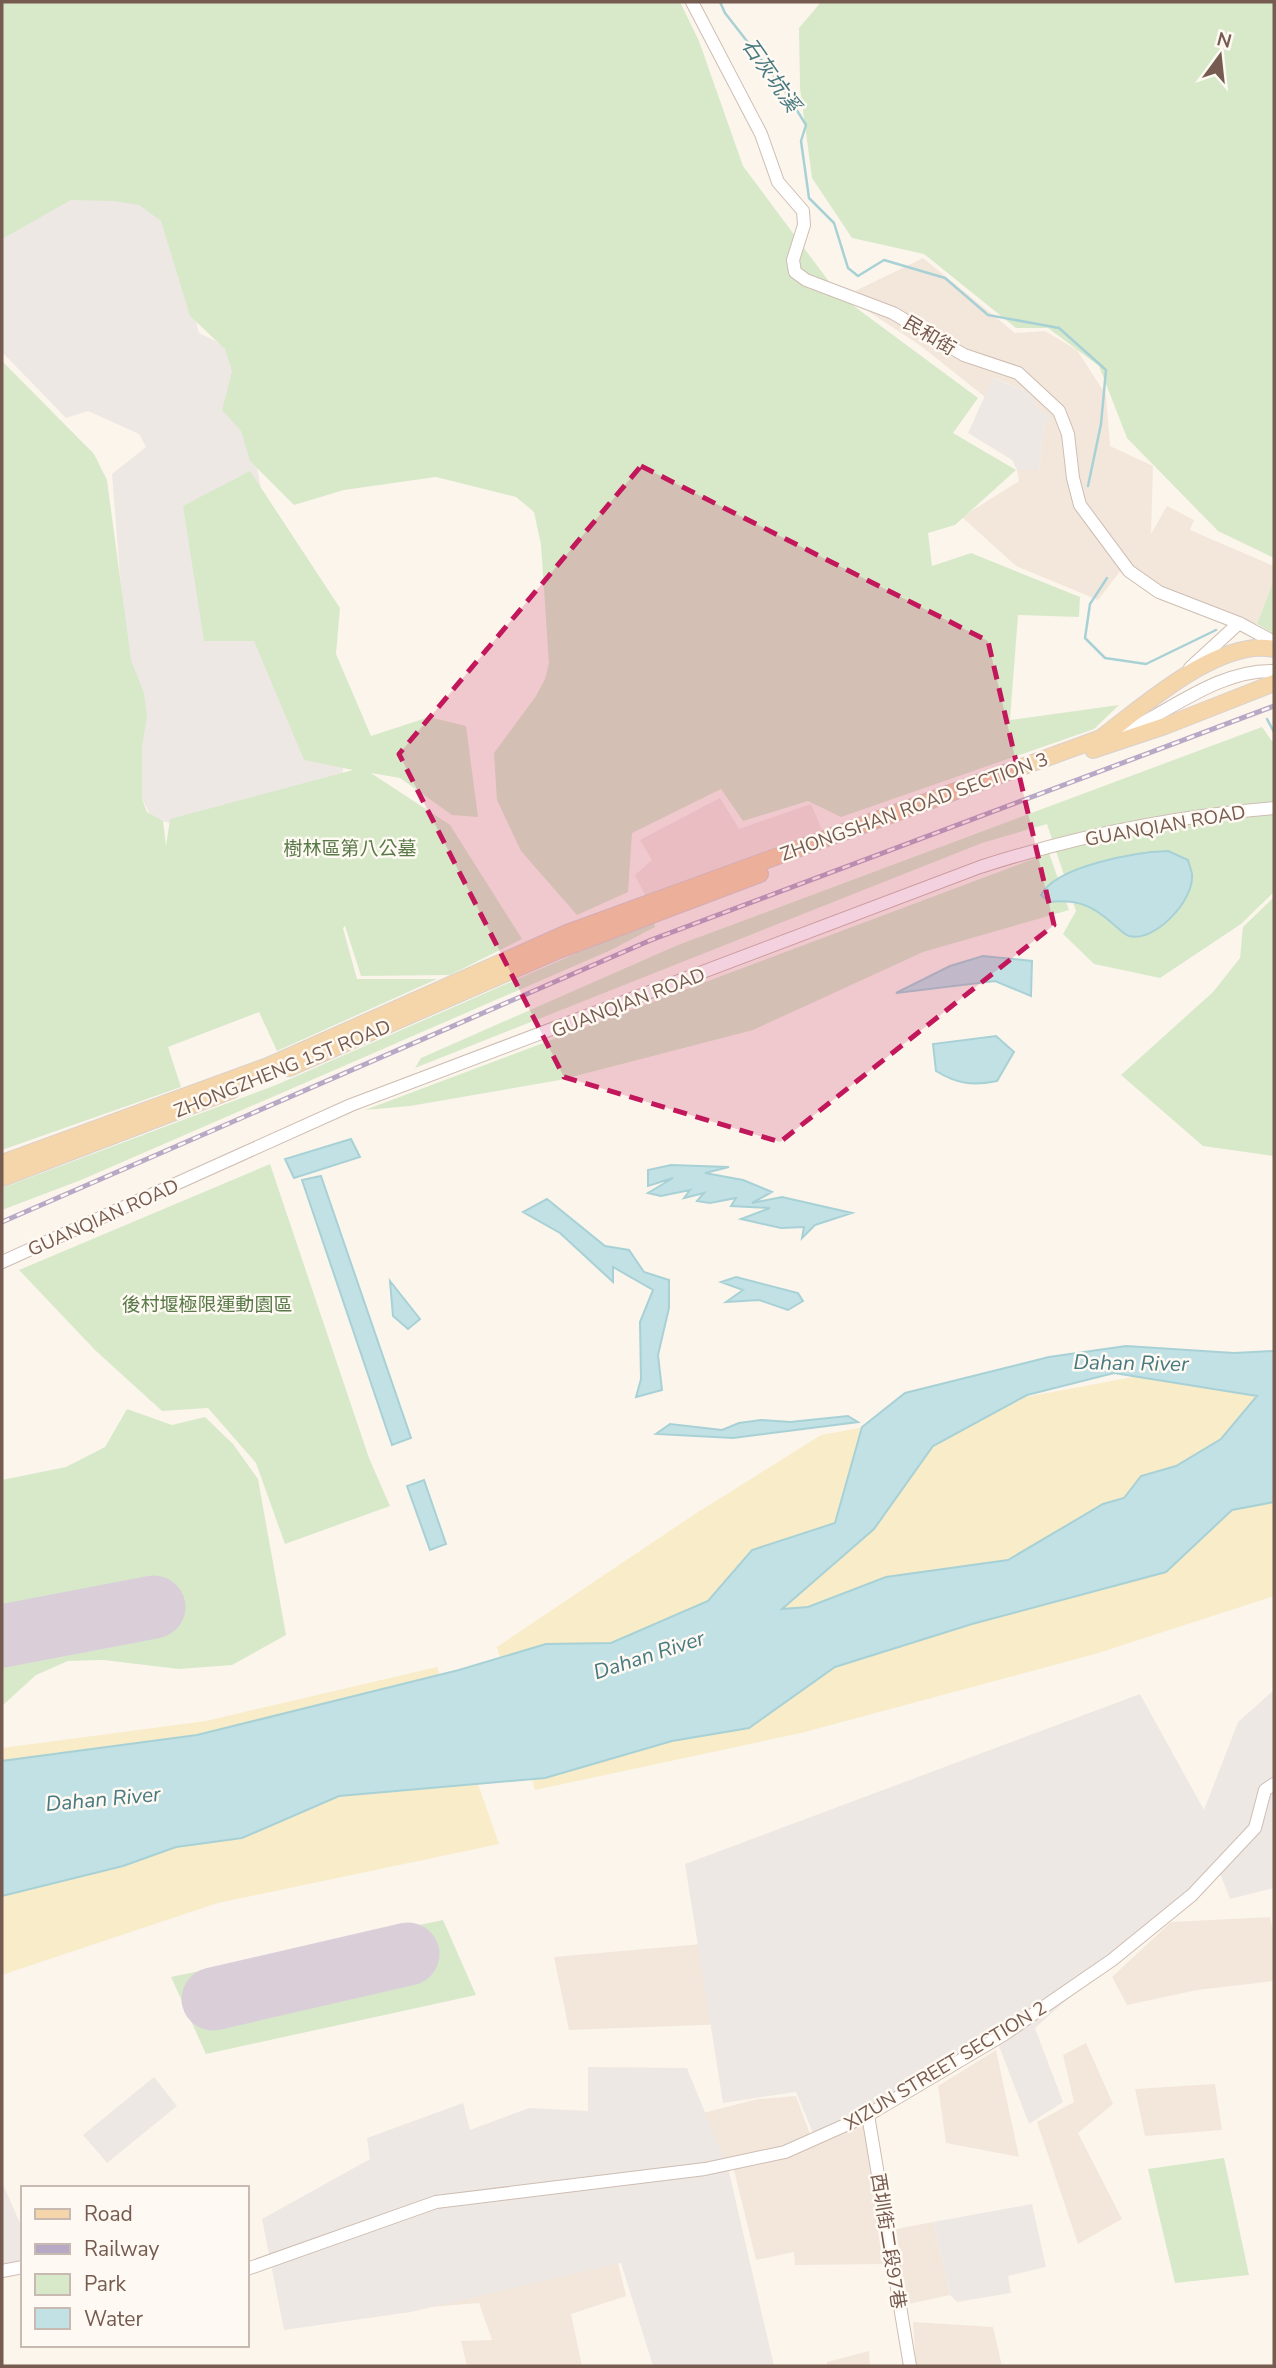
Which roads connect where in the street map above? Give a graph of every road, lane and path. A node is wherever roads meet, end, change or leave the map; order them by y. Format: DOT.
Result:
graph roads {
  1 [pos="692,2"];
  2 [pos="1239,623"];
  3 [pos="1274,642"];
  4 [pos="1274,649"];
  5 [pos="1274,671"];
  6 [pos="1173,684"];
  7 [pos="1274,684"];
  8 [pos="1105,741"];
  9 [pos="1274,808"];
  10 [pos="539,944"];
  11 [pos="559,950"];
  12 [pos="2,1163"];
  13 [pos="2,1178"];
  14 [pos="2,1262"];
  15 [pos="1274,1784"];
  16 [pos="868,2115"];
  17 [pos="21,2267"];
  18 [pos="248,2269"];
  19 [pos="2,2271"];
  20 [pos="910,2366"];
  1 -- 2 [label="street, 民和街"];
  2 -- 3 [label="street, 民和街"];
  2 -- 6 [label="street"];
  4 -- 6 [label="main road, ZHONGSHAN ROAD SECTION 3"];
  5 -- 8 [label="street"];
  6 -- 8 [label="main road, ZHONGSHAN ROAD SECTION 3"];
  7 -- 8 [label="main road, ZHONGSHAN ROAD SECTION 3"];
  8 -- 10 [label="main road, ZHONGSHAN ROAD SECTION 3"];
  8 -- 11 [label="main road, ZHONGSHAN ROAD SECTION 3"];
  9 -- 14 [label="street, GUANQIAN ROAD"];
  10 -- 12 [label="main road, ZHONGZHENG 1ST ROAD"];
  11 -- 13 [label="main road, ZHONGZHENG 1ST ROAD"];
  15 -- 16 [label="street, XIZUN STREET SECTION 2"];
  16 -- 18 [label="street, XIZUN STREET SECTION 2"];
  16 -- 20 [label="street, 西圳街二段97巷"];
  17 -- 19 [label="street"];
}
